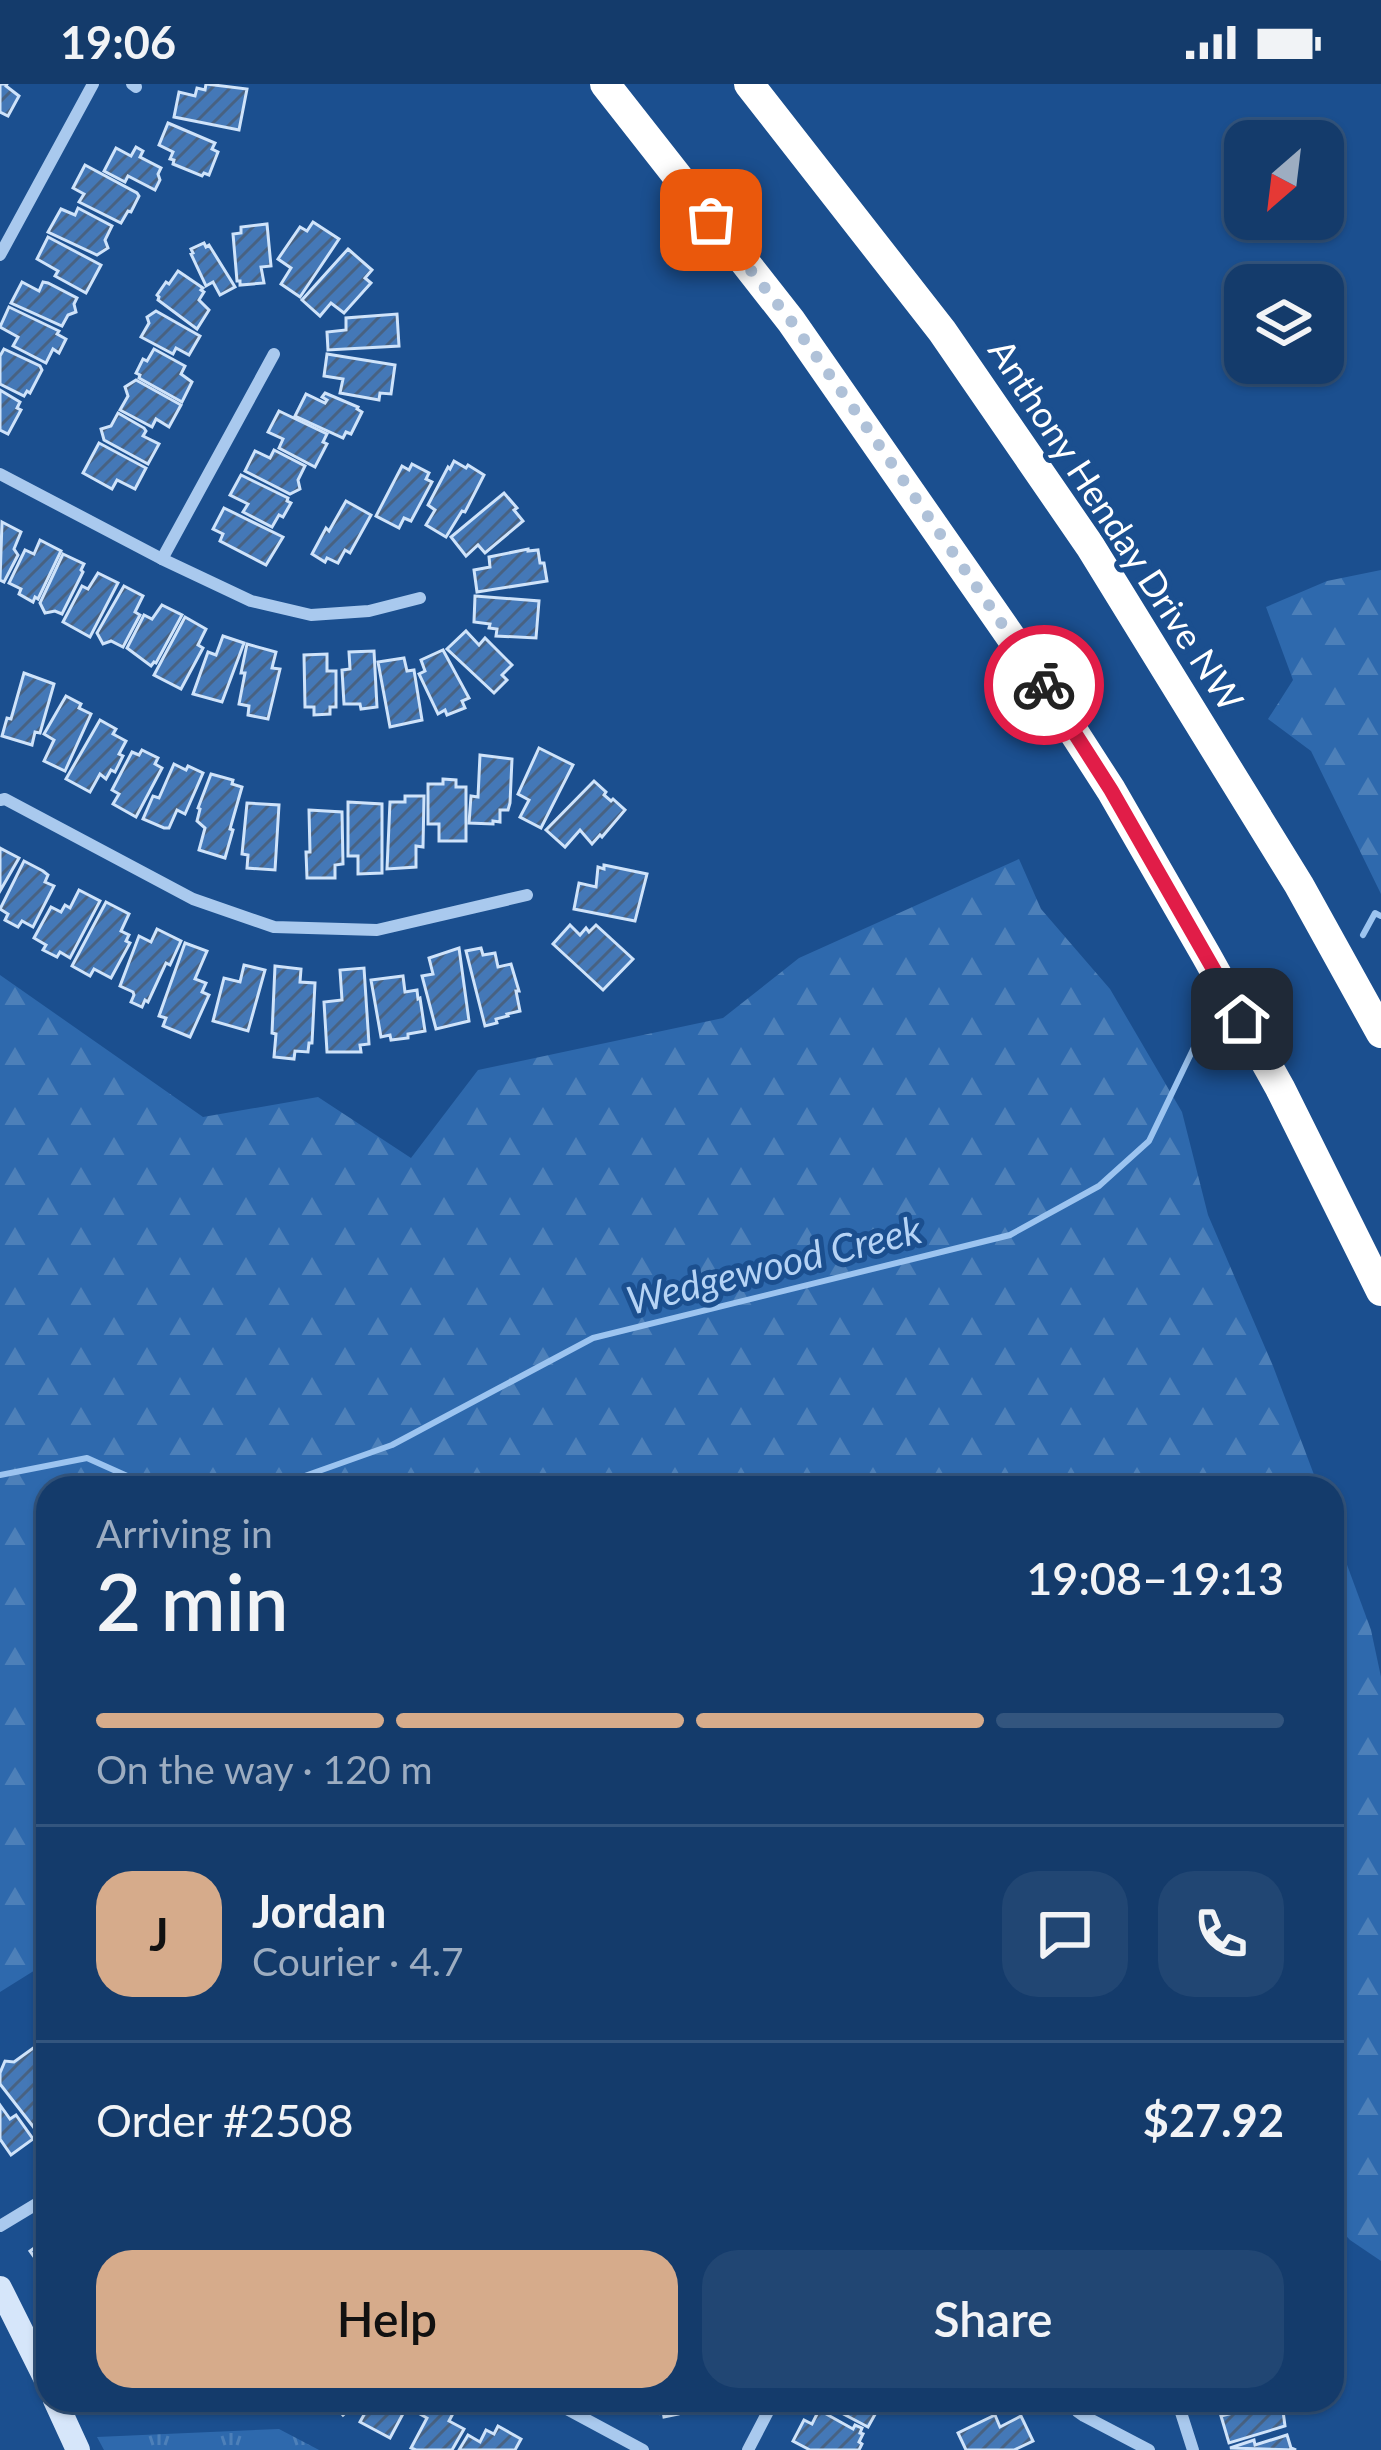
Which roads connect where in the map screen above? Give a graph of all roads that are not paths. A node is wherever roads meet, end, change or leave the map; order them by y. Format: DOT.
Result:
graph roads {
  1 [pos="94,84"];
  2 [pos="605,84"];
  3 [pos="749,84"];
  4 [pos="0,255"];
  5 [pos="274,354"];
  6 [pos="0,474"];
  7 [pos="162,559"];
  8 [pos="420,598"];
  9 [pos="0,800"];
  10 [pos="527,895"];
  11 [pos="1381,1033"];
  12 [pos="1381,1291"];
  13 [pos="36,2204"];
  14 [pos="0,2226"];
  15 [pos="0,2288"];
  16 [pos="36,2360"];
  17 [pos="61,2412"];
  18 [pos="572,2412"];
  19 [pos="768,2412"];
  20 [pos="1079,2412"];
  21 [pos="1181,2412"];
  22 [pos="78,2450"];
  23 [pos="643,2450"];
  24 [pos="748,2450"];
  25 [pos="1148,2450"];
  26 [pos="1193,2450"];
  1 -- 4 [label="street"];
  2 -- 12 [label="highway"];
  3 -- 11 [label="highway, Anthony Henday Drive NW"];
  5 -- 7 [label="street"];
  6 -- 7 [label="street"];
  7 -- 8 [label="street"];
  9 -- 10 [label="street"];
  13 -- 14 [label="street"];
  15 -- 16 [label="street"];
  17 -- 22 [label="street"];
  18 -- 23 [label="street"];
  19 -- 24 [label="street"];
  20 -- 25 [label="street"];
  21 -- 26 [label="street"];
}
